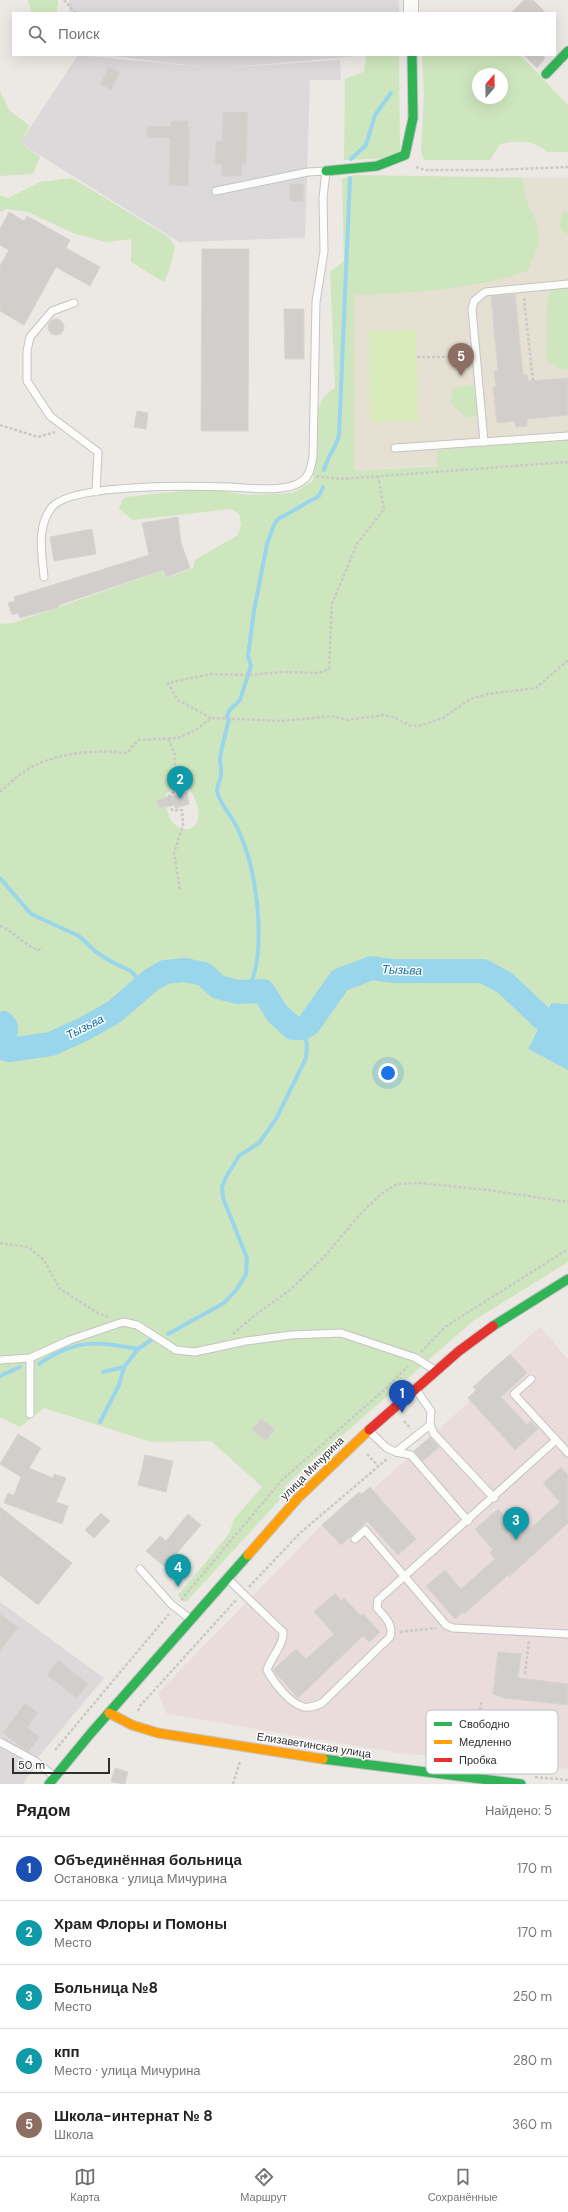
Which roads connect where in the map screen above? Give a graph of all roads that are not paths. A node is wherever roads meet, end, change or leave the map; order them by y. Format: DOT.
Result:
graph roads {
  1 [pos="411,0"];
  2 [pos="411,12"];
  3 [pos="568,51"];
  4 [pos="412,56"];
  5 [pos="546,74"];
  6 [pos="326,171"];
  7 [pos="216,191"];
  8 [pos="568,284"];
  9 [pos="74,303"];
  10 [pos="568,436"];
  11 [pos="484,442"];
  12 [pos="395,448"];
  13 [pos="96,492"];
  14 [pos="44,577"];
  15 [pos="567,1283"];
  16 [pos="30,1358"];
  17 [pos="0,1360"];
  18 [pos="436,1371"];
  19 [pos="530,1379"];
  20 [pos="415,1389"];
  21 [pos="30,1414"];
  22 [pos="430,1425"];
  23 [pos="369,1430"];
  24 [pos="556,1440"];
  25 [pos="396,1452"];
  26 [pos="568,1453"];
  27 [pos="494,1498"];
  28 [pos="468,1522"];
  29 [pos="355,1539"];
  30 [pos="140,1569"];
  31 [pos="405,1577"];
  32 [pos="226,1578"];
  33 [pos="191,1620"];
  34 [pos="568,1634"];
  35 [pos="109,1713"];
  36 [pos="0,1742"];
  37 [pos="426,1773"];
  38 [pos="438,1774"];
  39 [pos="55,1776"];
  40 [pos="49,1784"];
  41 [pos="520,1784"];
  1 -- 2 [label="street"];
  3 -- 5 [label="main road"];
  4 -- 6 [label="main road"];
  6 -- 7 [label="lane"];
  6 -- 13 [label="lane"];
  8 -- 11 [label="lane"];
  9 -- 13 [label="lane"];
  10 -- 11 [label="lane"];
  11 -- 12 [label="lane"];
  13 -- 14 [label="lane"];
  15 -- 18 [label="main road, улица Мичурина"];
  16 -- 17 [label="lane"];
  16 -- 18 [label="lane"];
  16 -- 21 [label="lane"];
  18 -- 20 [label="main road, улица Мичурина"];
  19 -- 24 [label="lane"];
  20 -- 22 [label="lane"];
  20 -- 23 [label="main road, улица Мичурина"];
  22 -- 25 [label="lane"];
  22 -- 27 [label="lane"];
  23 -- 25 [label="lane"];
  23 -- 32 [label="main road, улица Мичурина"];
  24 -- 26 [label="lane"];
  24 -- 27 [label="lane"];
  25 -- 28 [label="lane"];
  27 -- 28 [label="lane"];
  28 -- 31 [label="lane"];
  29 -- 31 [label="lane"];
  30 -- 33 [label="lane"];
  31 -- 32 [label="lane"];
  31 -- 34 [label="lane"];
  32 -- 33 [label="main road, улица Мичурина"];
  33 -- 35 [label="main road, улица Мичурина"];
  35 -- 37 [label="main road, Елизаветинская улица"];
  35 -- 39 [label="main road, улица Мичурина"];
  36 -- 39 [label="lane"];
  38 -- 41 [label="main road, Елизаветинская улица"];
  39 -- 40 [label="main road, улица Мичурина"];
}
